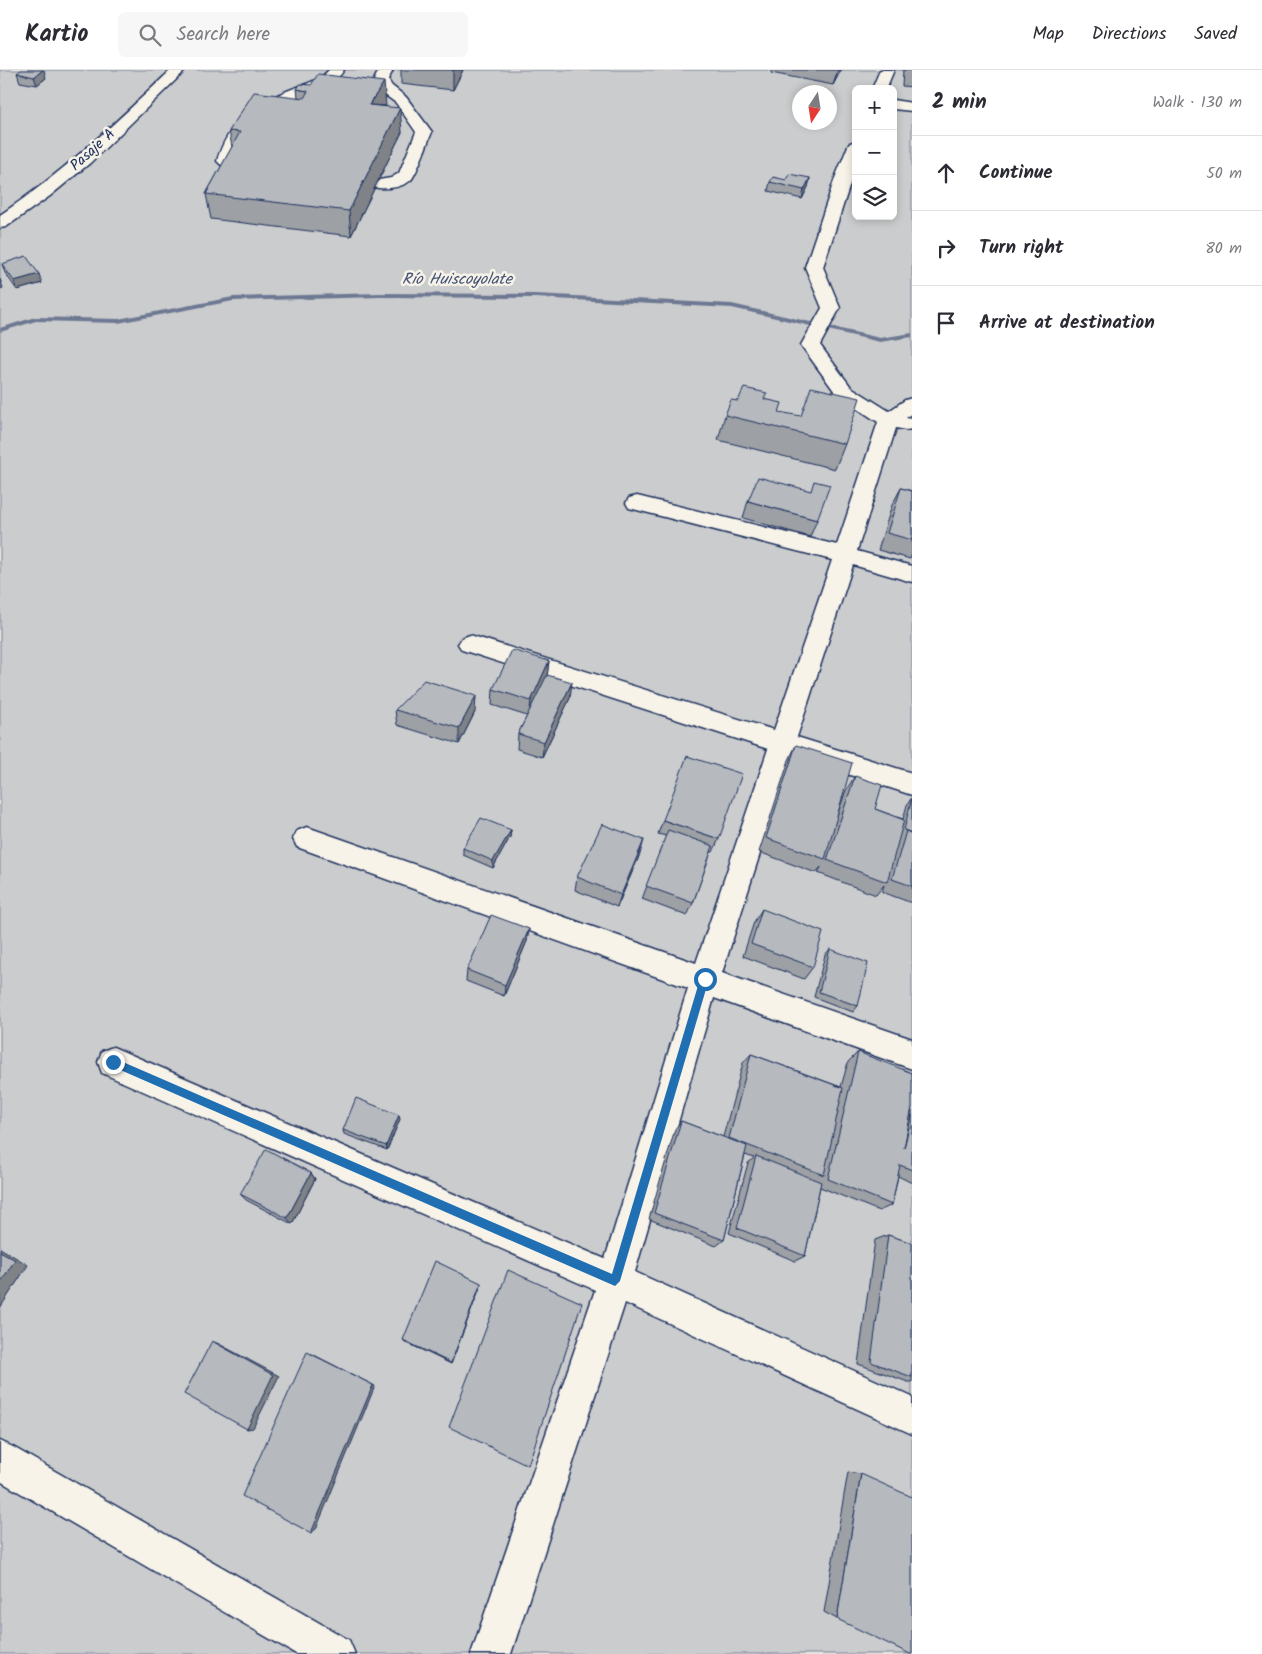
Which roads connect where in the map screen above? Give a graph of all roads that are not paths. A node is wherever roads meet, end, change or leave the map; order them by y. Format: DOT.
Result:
graph roads {
  1 [pos="179,70"];
  2 [pos="337,70"];
  3 [pos="386,70"];
  4 [pos="887,70"];
  5 [pos="881,85"];
  6 [pos="897,105"];
  7 [pos="912,107"];
  8 [pos="852,156"];
  9 [pos="239,167"];
  10 [pos="380,184"];
  11 [pos="0,223"];
  12 [pos="904,417"];
  13 [pos="637,503"];
  14 [pos="845,555"];
  15 [pos="912,574"];
  16 [pos="470,644"];
  17 [pos="782,744"];
  18 [pos="912,784"];
  19 [pos="307,839"];
  20 [pos="705,979"];
  21 [pos="912,1054"];
  22 [pos="113,1062"];
  23 [pos="615,1281"];
  24 [pos="912,1416"];
  25 [pos="0,1460"];
  26 [pos="334,1654"];
  27 [pos="491,1654"];
  1 -- 11 [label="street, Pasaje A"];
  2 -- 9 [label="street"];
  3 -- 10 [label="street"];
  4 -- 5 [label="street"];
  6 -- 7 [label="street"];
  8 -- 12 [label="street"];
  12 -- 14 [label="street"];
  13 -- 14 [label="street"];
  14 -- 15 [label="street"];
  14 -- 17 [label="street"];
  16 -- 17 [label="street"];
  17 -- 18 [label="street"];
  17 -- 20 [label="street"];
  19 -- 20 [label="street"];
  20 -- 21 [label="street"];
  20 -- 23 [label="street"];
  22 -- 23 [label="street"];
  23 -- 24 [label="street"];
  23 -- 27 [label="street"];
  25 -- 26 [label="street"];
}
